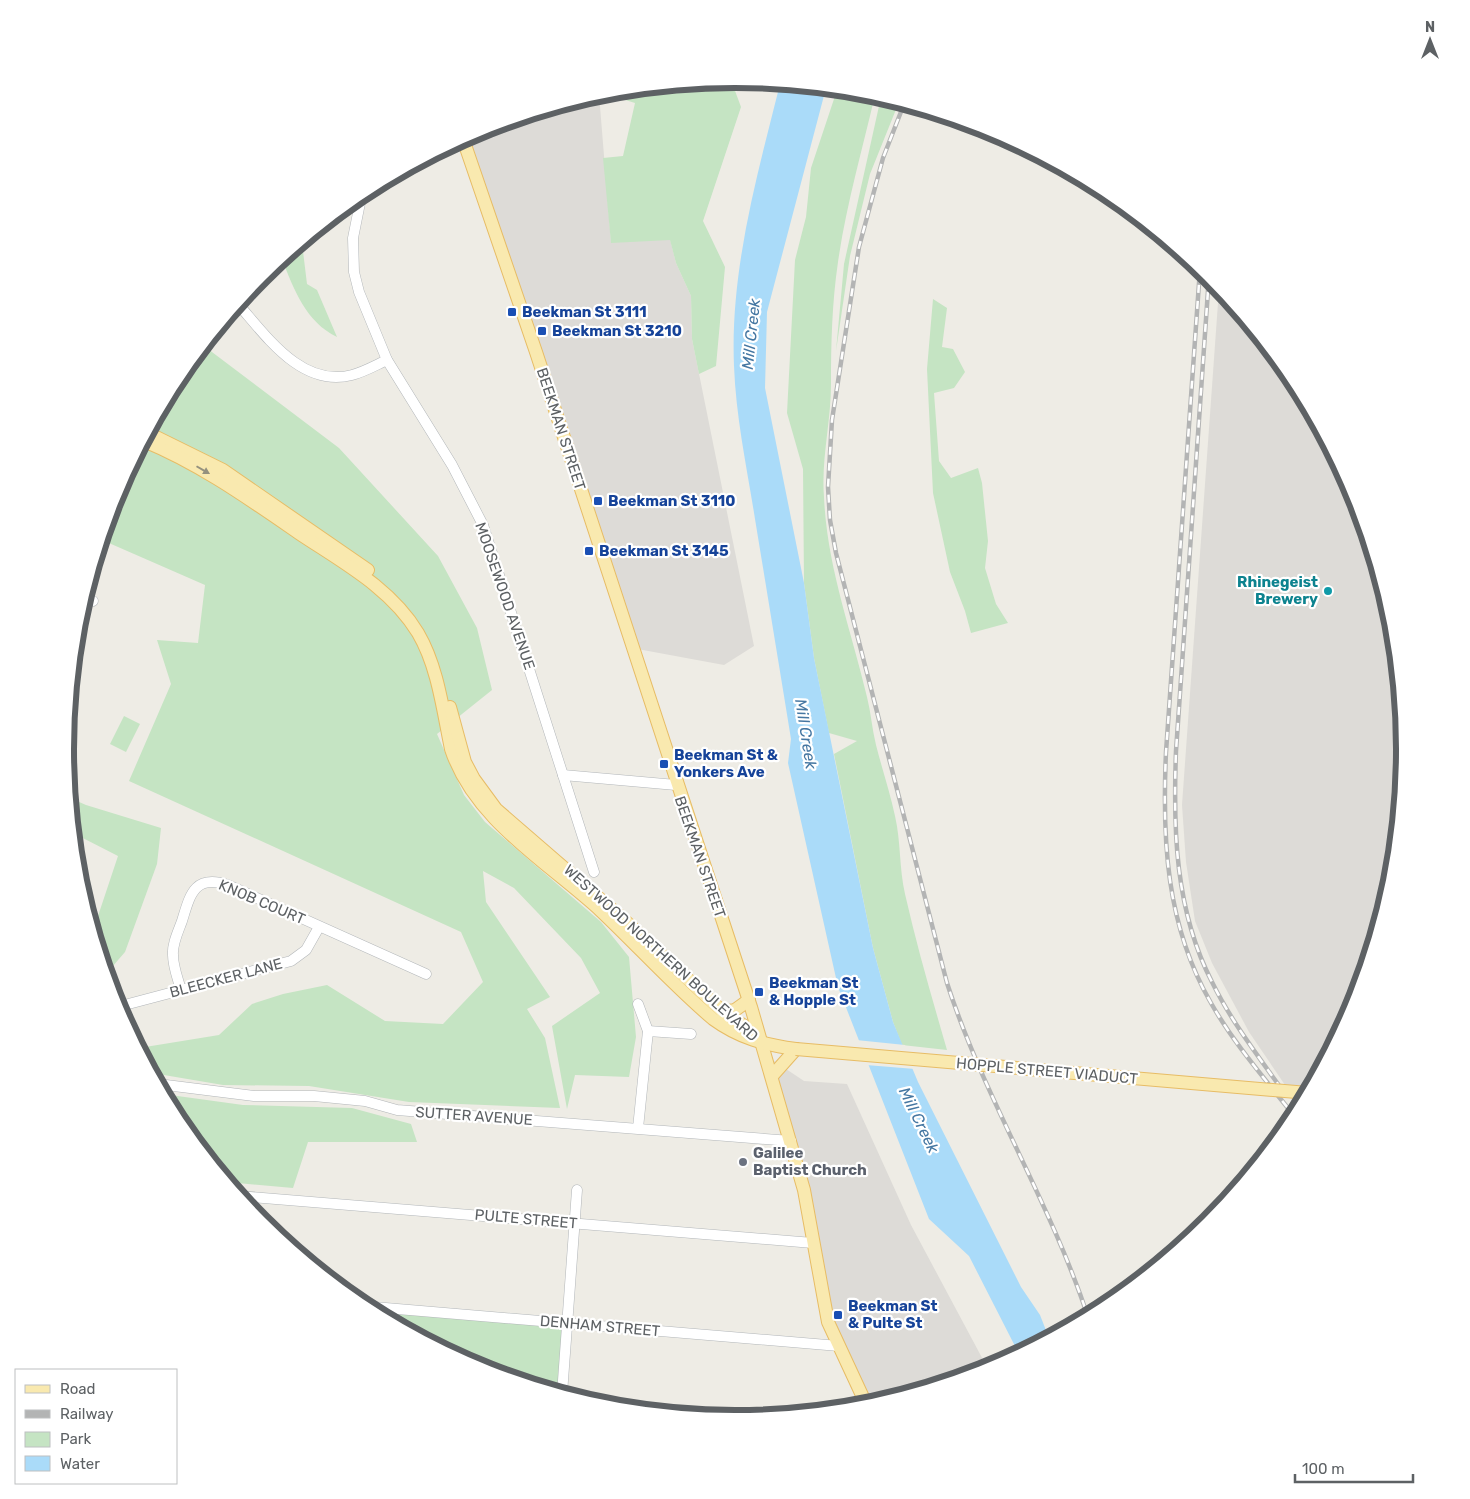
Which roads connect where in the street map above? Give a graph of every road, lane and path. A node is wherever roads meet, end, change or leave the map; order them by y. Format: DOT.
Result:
graph roads {
  1 [pos="465,146"];
  2 [pos="359,206"];
  3 [pos="243,309"];
  4 [pos="387,360"];
  5 [pos="153,436"];
  6 [pos="149,443"];
  7 [pos="563,775"];
  8 [pos="676,784"];
  9 [pos="594,872"];
  10 [pos="319,927"];
  11 [pos="426,974"];
  12 [pos="181,990"];
  13 [pos="749,1000"];
  14 [pos="638,1004"];
  15 [pos="125,1005"];
  16 [pos="723,1012"];
  17 [pos="648,1031"];
  18 [pos="690,1034"];
  19 [pos="762,1042"];
  20 [pos="791,1050"];
  21 [pos="772,1076"];
  22 [pos="165,1085"];
  23 [pos="1300,1092"];
  24 [pos="638,1128"];
  25 [pos="791,1141"];
  26 [pos="577,1190"];
  27 [pos="249,1197"];
  28 [pos="575,1223"];
  29 [pos="813,1243"];
  30 [pos="382,1308"];
  31 [pos="567,1324"];
  32 [pos="839,1346"];
  33 [pos="562,1388"];
  34 [pos="863,1398"];
  1 -- 8 [label="main road, BEEKMAN STREET"];
  2 -- 4 [label="street, MOOSEWOOD AVENUE"];
  3 -- 4 [label="street"];
  4 -- 7 [label="street, MOOSEWOOD AVENUE"];
  5 -- 16 [label="main road, WESTWOOD NORTHERN BOULEVARD"];
  6 -- 19 [label="main road, WESTWOOD NORTHERN BOULEVARD, one-way"];
  7 -- 8 [label="street"];
  7 -- 9 [label="street, MOOSEWOOD AVENUE"];
  8 -- 13 [label="main road, BEEKMAN STREET"];
  10 -- 11 [label="street, KNOB COURT"];
  10 -- 12 [label="street, BLEECKER LANE"];
  10 -- 12 [label="street, KNOB COURT"];
  12 -- 15 [label="street, BLEECKER LANE"];
  13 -- 16 [label="main road"];
  13 -- 19 [label="main road, BEEKMAN STREET"];
  14 -- 17 [label="street"];
  16 -- 19 [label="main road, WESTWOOD NORTHERN BOULEVARD"];
  17 -- 18 [label="street"];
  17 -- 24 [label="street"];
  19 -- 20 [label="main road, HOPPLE STREET VIADUCT"];
  19 -- 21 [label="main road, BEEKMAN STREET"];
  20 -- 21 [label="main road"];
  20 -- 23 [label="main road, HOPPLE STREET VIADUCT, bridge"];
  21 -- 25 [label="main road, BEEKMAN STREET"];
  22 -- 24 [label="street, SUTTER AVENUE"];
  24 -- 25 [label="street, SUTTER AVENUE"];
  25 -- 29 [label="main road, BEEKMAN STREET"];
  26 -- 28 [label="street"];
  27 -- 28 [label="street, PULTE STREET"];
  28 -- 29 [label="street, PULTE STREET"];
  28 -- 31 [label="street"];
  29 -- 32 [label="main road, BEEKMAN STREET"];
  30 -- 31 [label="street, DENHAM STREET"];
  31 -- 32 [label="street, DENHAM STREET"];
  31 -- 33 [label="street"];
  32 -- 34 [label="main road, BEEKMAN STREET"];
}
